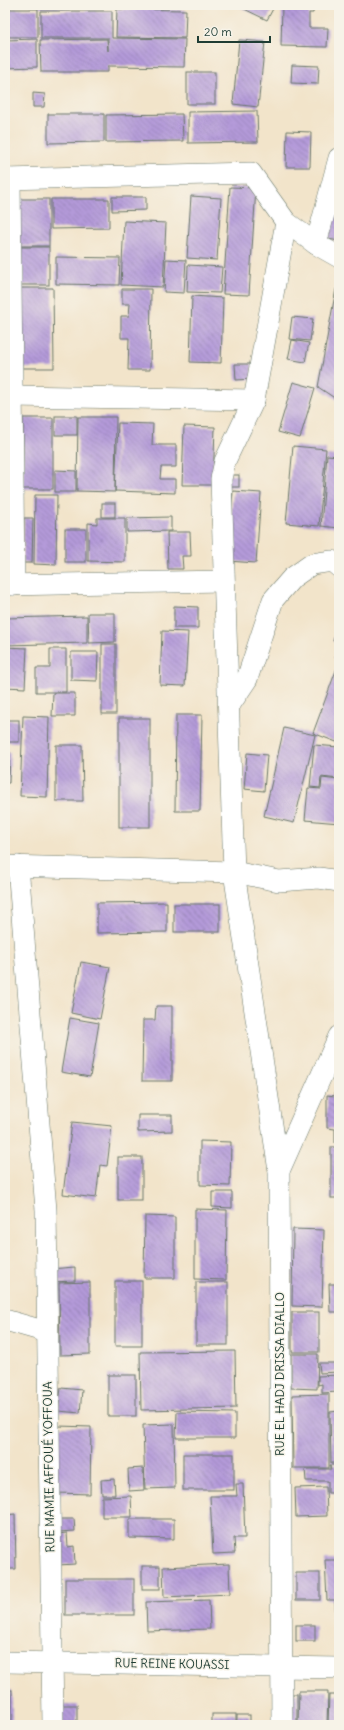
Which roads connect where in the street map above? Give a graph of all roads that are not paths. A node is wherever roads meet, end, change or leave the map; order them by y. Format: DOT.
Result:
graph roads {
  1 [pos="339,158"];
  2 [pos="8,179"];
  3 [pos="286,222"];
  4 [pos="316,244"];
  5 [pos="339,257"];
  6 [pos="12,396"];
  7 [pos="254,400"];
  8 [pos="339,568"];
  9 [pos="224,581"];
  10 [pos="9,585"];
  11 [pos="229,706"];
  12 [pos="12,866"];
  13 [pos="234,872"];
  14 [pos="339,881"];
  15 [pos="339,1036"];
  16 [pos="279,1171"];
  17 [pos="5,1320"];
  18 [pos="47,1332"];
  19 [pos="5,1662"];
  20 [pos="52,1662"];
  21 [pos="282,1666"];
  22 [pos="339,1668"];
  23 [pos="53,1725"];
  24 [pos="282,1725"];
  1 -- 4 [label="street"];
  2 -- 3 [label="street"];
  2 -- 6 [label="street"];
  3 -- 4 [label="street"];
  3 -- 7 [label="street"];
  4 -- 5 [label="street"];
  6 -- 7 [label="street"];
  6 -- 10 [label="street"];
  7 -- 9 [label="street"];
  8 -- 11 [label="street"];
  9 -- 10 [label="street"];
  9 -- 11 [label="street"];
  11 -- 13 [label="street"];
  12 -- 13 [label="street"];
  12 -- 18 [label="street, RUE MAMIE AFFOUÉ YOFFOUA"];
  13 -- 14 [label="street"];
  13 -- 16 [label="street"];
  15 -- 16 [label="street, RUE EL HADJ DRISSA DIALLO"];
  16 -- 21 [label="street, RUE EL HADJ DRISSA DIALLO"];
  17 -- 18 [label="street"];
  18 -- 20 [label="street, RUE MAMIE AFFOUÉ YOFFOUA"];
  19 -- 20 [label="street, RUE REINE KOUASSI"];
  20 -- 21 [label="street, RUE REINE KOUASSI"];
  20 -- 23 [label="street, RUE MAMIE AFFOUÉ YOFFOUA"];
  21 -- 22 [label="street, RUE REINE KOUASSI"];
  21 -- 24 [label="street, RUE EL HADJ DRISSA DIALLO"];
}
